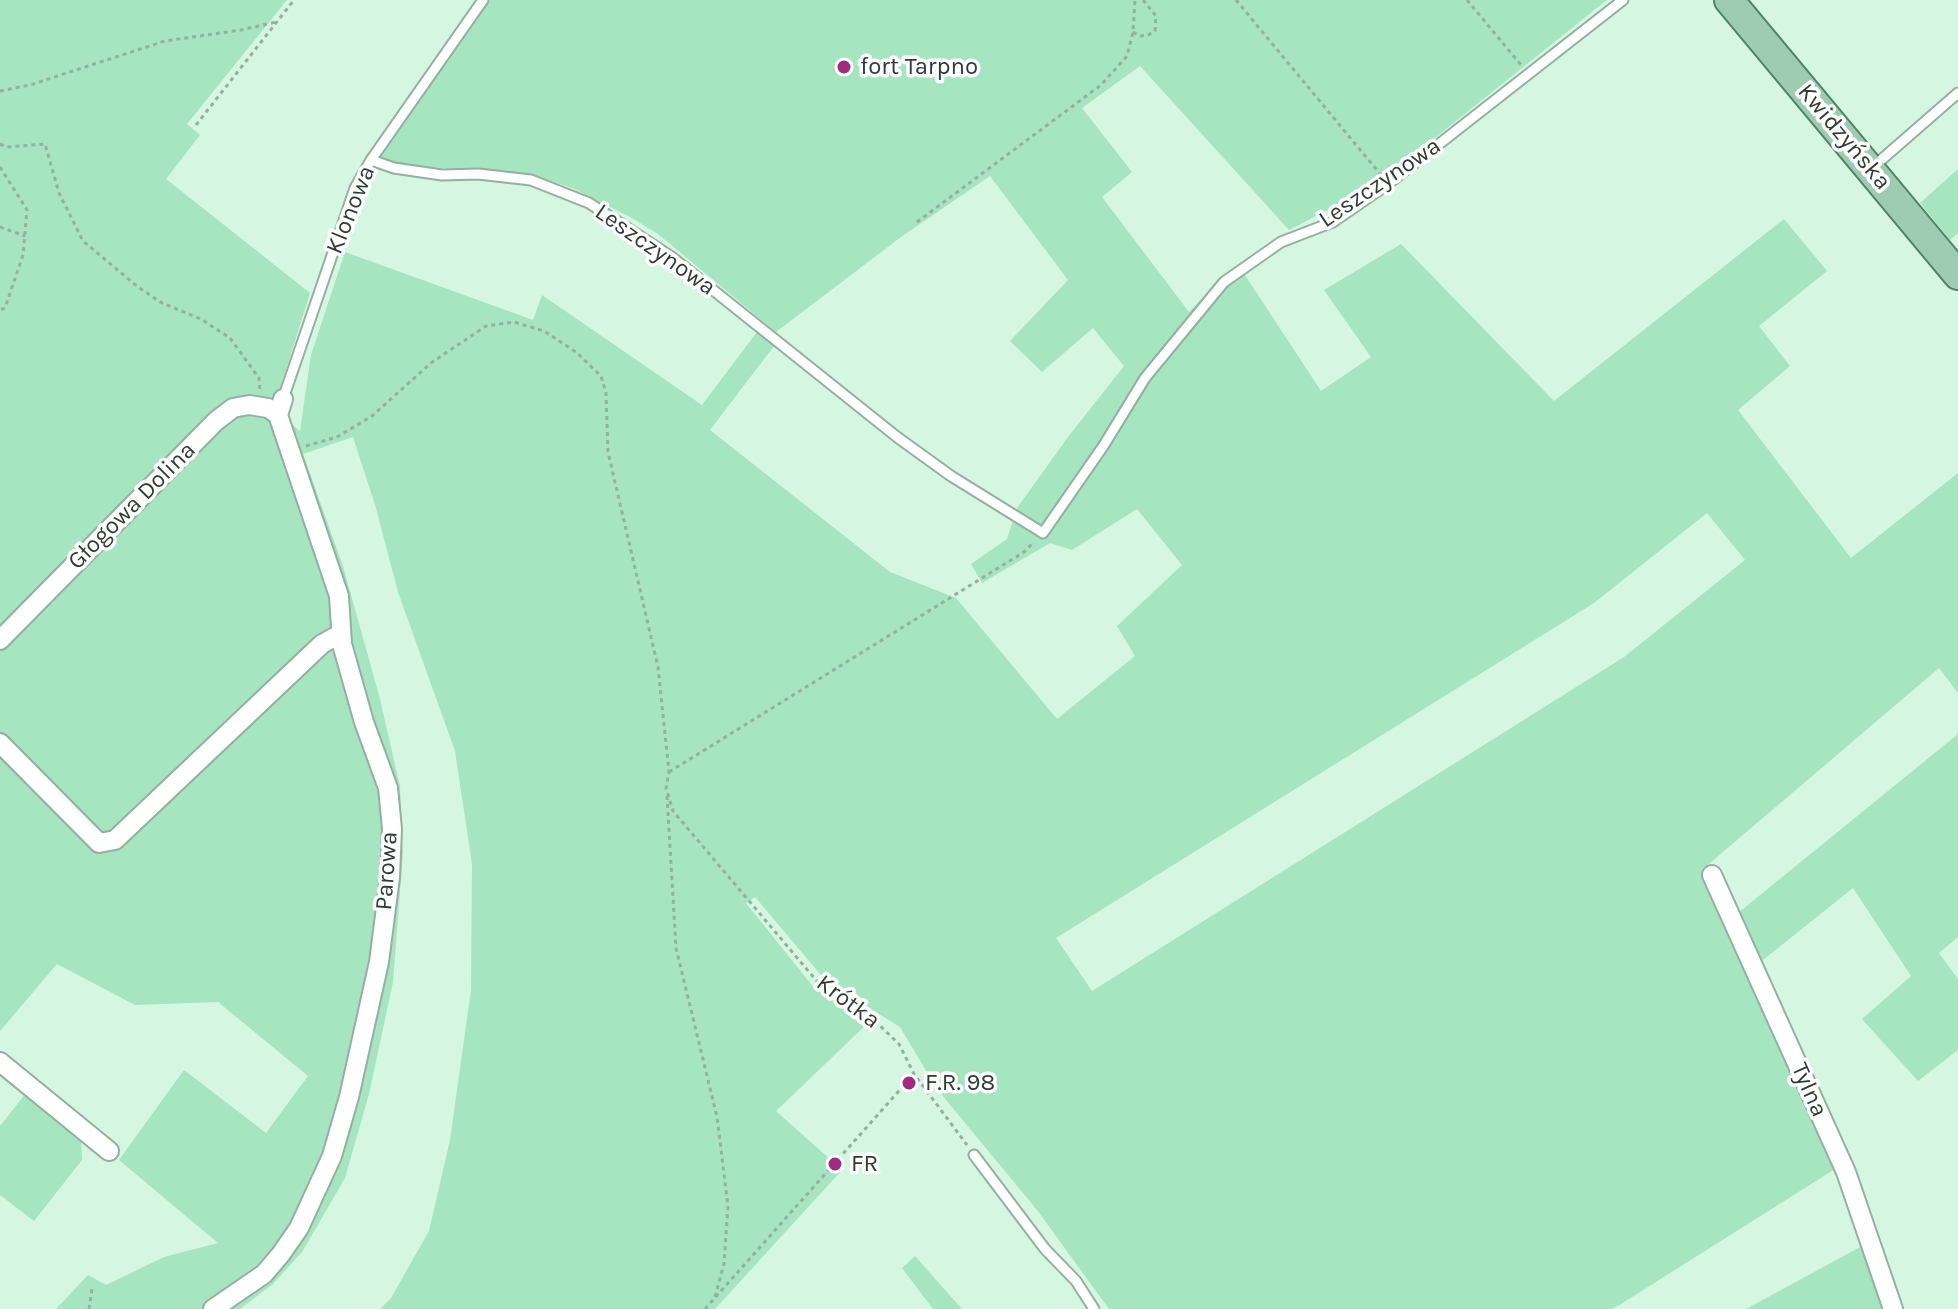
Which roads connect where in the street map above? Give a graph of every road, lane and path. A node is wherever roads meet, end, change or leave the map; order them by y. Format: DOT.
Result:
graph roads {
  1 [pos="294,0"];
  2 [pos="483,0"];
  3 [pos="1135,0"];
  4 [pos="1143,0"];
  5 [pos="1236,0"];
  6 [pos="1467,0"];
  7 [pos="1623,0"];
  8 [pos="1729,0"];
  9 [pos="276,22"];
  10 [pos="1133,32"];
  11 [pos="1525,70"];
  12 [pos="0,91"];
  13 [pos="1958,93"];
  14 [pos="196,125"];
  15 [pos="0,144"];
  16 [pos="371,160"];
  17 [pos="0,167"];
  18 [pos="1871,169"];
  19 [pos="1381,175"];
  20 [pos="917,222"];
  21 [pos="0,227"];
  22 [pos="25,236"];
  23 [pos="1958,275"];
  24 [pos="0,310"];
  25 [pos="277,407"];
  26 [pos="291,450"];
  27 [pos="1043,533"];
  28 [pos="340,634"];
  29 [pos="0,640"];
  30 [pos="0,743"];
  31 [pos="669,772"];
  32 [pos="666,788"];
  33 [pos="1712,875"];
  34 [pos="0,1062"];
  35 [pos="914,1074"];
  36 [pos="109,1151"];
  37 [pos="974,1155"];
  38 [pos="92,1289"];
  39 [pos="715,1297"];
  40 [pos="89,1309"];
  41 [pos="213,1309"];
  42 [pos="705,1309"];
  43 [pos="1094,1309"];
  44 [pos="1893,1309"];
  1 -- 9 [label="path"];
  2 -- 16 [label="lane, Klonowa"];
  3 -- 10 [label="path"];
  4 -- 10 [label="path"];
  5 -- 19 [label="path"];
  6 -- 11 [label="path"];
  7 -- 27 [label="lane, Leszczynowa"];
  8 -- 18 [label="main road, Kwidzyńska"];
  9 -- 12 [label="path"];
  9 -- 14 [label="path"];
  10 -- 20 [label="path"];
  13 -- 18 [label="lane"];
  15 -- 25 [label="path"];
  16 -- 25 [label="lane, Klonowa"];
  16 -- 27 [label="lane, Leszczynowa"];
  17 -- 22 [label="path"];
  18 -- 23 [label="main road, Kwidzyńska"];
  21 -- 22 [label="path"];
  22 -- 24 [label="path"];
  25 -- 26 [label="street, Parowa"];
  25 -- 29 [label="street, Głogowa Dolina"];
  26 -- 28 [label="street, Parowa"];
  26 -- 31 [label="path"];
  27 -- 31 [label="path"];
  28 -- 30 [label="street"];
  28 -- 41 [label="street, Parowa"];
  31 -- 32 [label="path"];
  32 -- 35 [label="path, Krótka"];
  32 -- 39 [label="path"];
  33 -- 44 [label="street, Tylna"];
  34 -- 36 [label="street"];
  35 -- 37 [label="path, Krótka"];
  35 -- 39 [label="path"];
  37 -- 43 [label="lane"];
  38 -- 40 [label="path"];
  39 -- 42 [label="path"];
}
